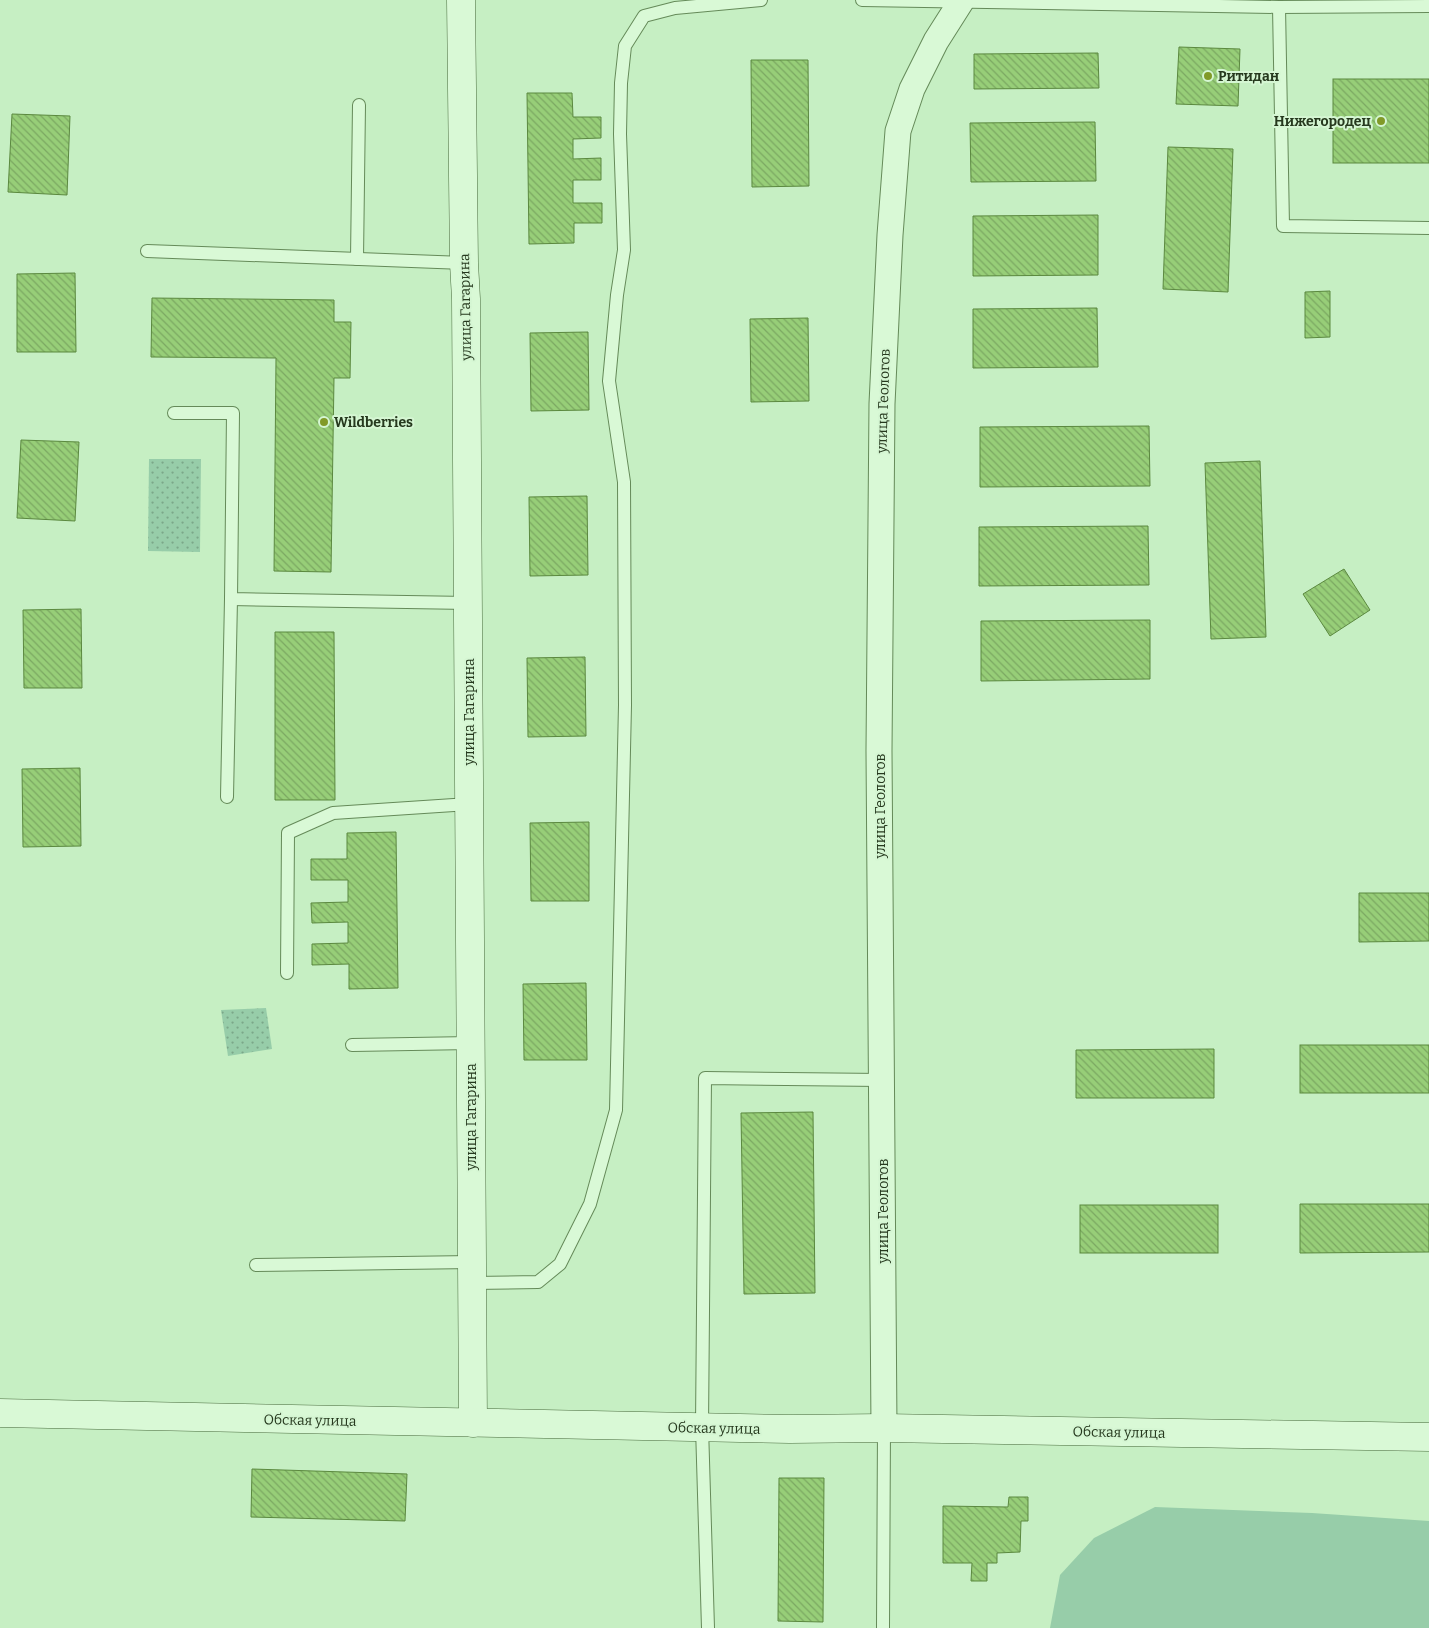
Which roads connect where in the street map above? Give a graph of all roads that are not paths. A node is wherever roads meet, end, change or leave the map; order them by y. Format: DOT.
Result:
graph roads {
  1 [pos="461,0"];
  2 [pos="761,0"];
  3 [pos="862,0"];
  4 [pos="961,1"];
  5 [pos="1429,6"];
  6 [pos="1279,7"];
  7 [pos="359,106"];
  8 [pos="1429,228"];
  9 [pos="147,251"];
  10 [pos="356,259"];
  11 [pos="464,263"];
  12 [pos="174,413"];
  13 [pos="230,600"];
  14 [pos="468,603"];
  15 [pos="227,797"];
  16 [pos="469,804"];
  17 [pos="287,973"];
  18 [pos="471,1043"];
  19 [pos="352,1045"];
  20 [pos="882,1080"];
  21 [pos="256,1265"];
  22 [pos="472,1272"];
  23 [pos="0,1413"];
  24 [pos="473,1423"];
  25 [pos="702,1427"];
  26 [pos="884,1428"];
  27 [pos="1429,1437"];
  28 [pos="708,1628"];
  29 [pos="883,1628"];
  1 -- 11 [label="street, улица Гагарина"];
  2 -- 22 [label="lane"];
  3 -- 4 [label="lane"];
  4 -- 6 [label="lane"];
  4 -- 20 [label="street, улица Геологов"];
  5 -- 6 [label="lane"];
  6 -- 8 [label="lane"];
  7 -- 10 [label="lane"];
  9 -- 10 [label="lane"];
  10 -- 11 [label="lane"];
  11 -- 14 [label="street, улица Гагарина"];
  12 -- 13 [label="lane"];
  13 -- 14 [label="lane"];
  13 -- 15 [label="lane"];
  14 -- 16 [label="street, улица Гагарина"];
  16 -- 17 [label="lane"];
  16 -- 18 [label="street, улица Гагарина"];
  18 -- 19 [label="lane"];
  18 -- 22 [label="street, улица Гагарина"];
  20 -- 25 [label="lane"];
  20 -- 26 [label="street, улица Геологов"];
  21 -- 22 [label="lane"];
  22 -- 24 [label="street, улица Гагарина"];
  23 -- 24 [label="street, Обская улица"];
  24 -- 25 [label="street, Обская улица"];
  25 -- 26 [label="street, Обская улица"];
  25 -- 28 [label="lane"];
  26 -- 27 [label="street, Обская улица"];
  26 -- 29 [label="lane, улица Геологов"];
}
